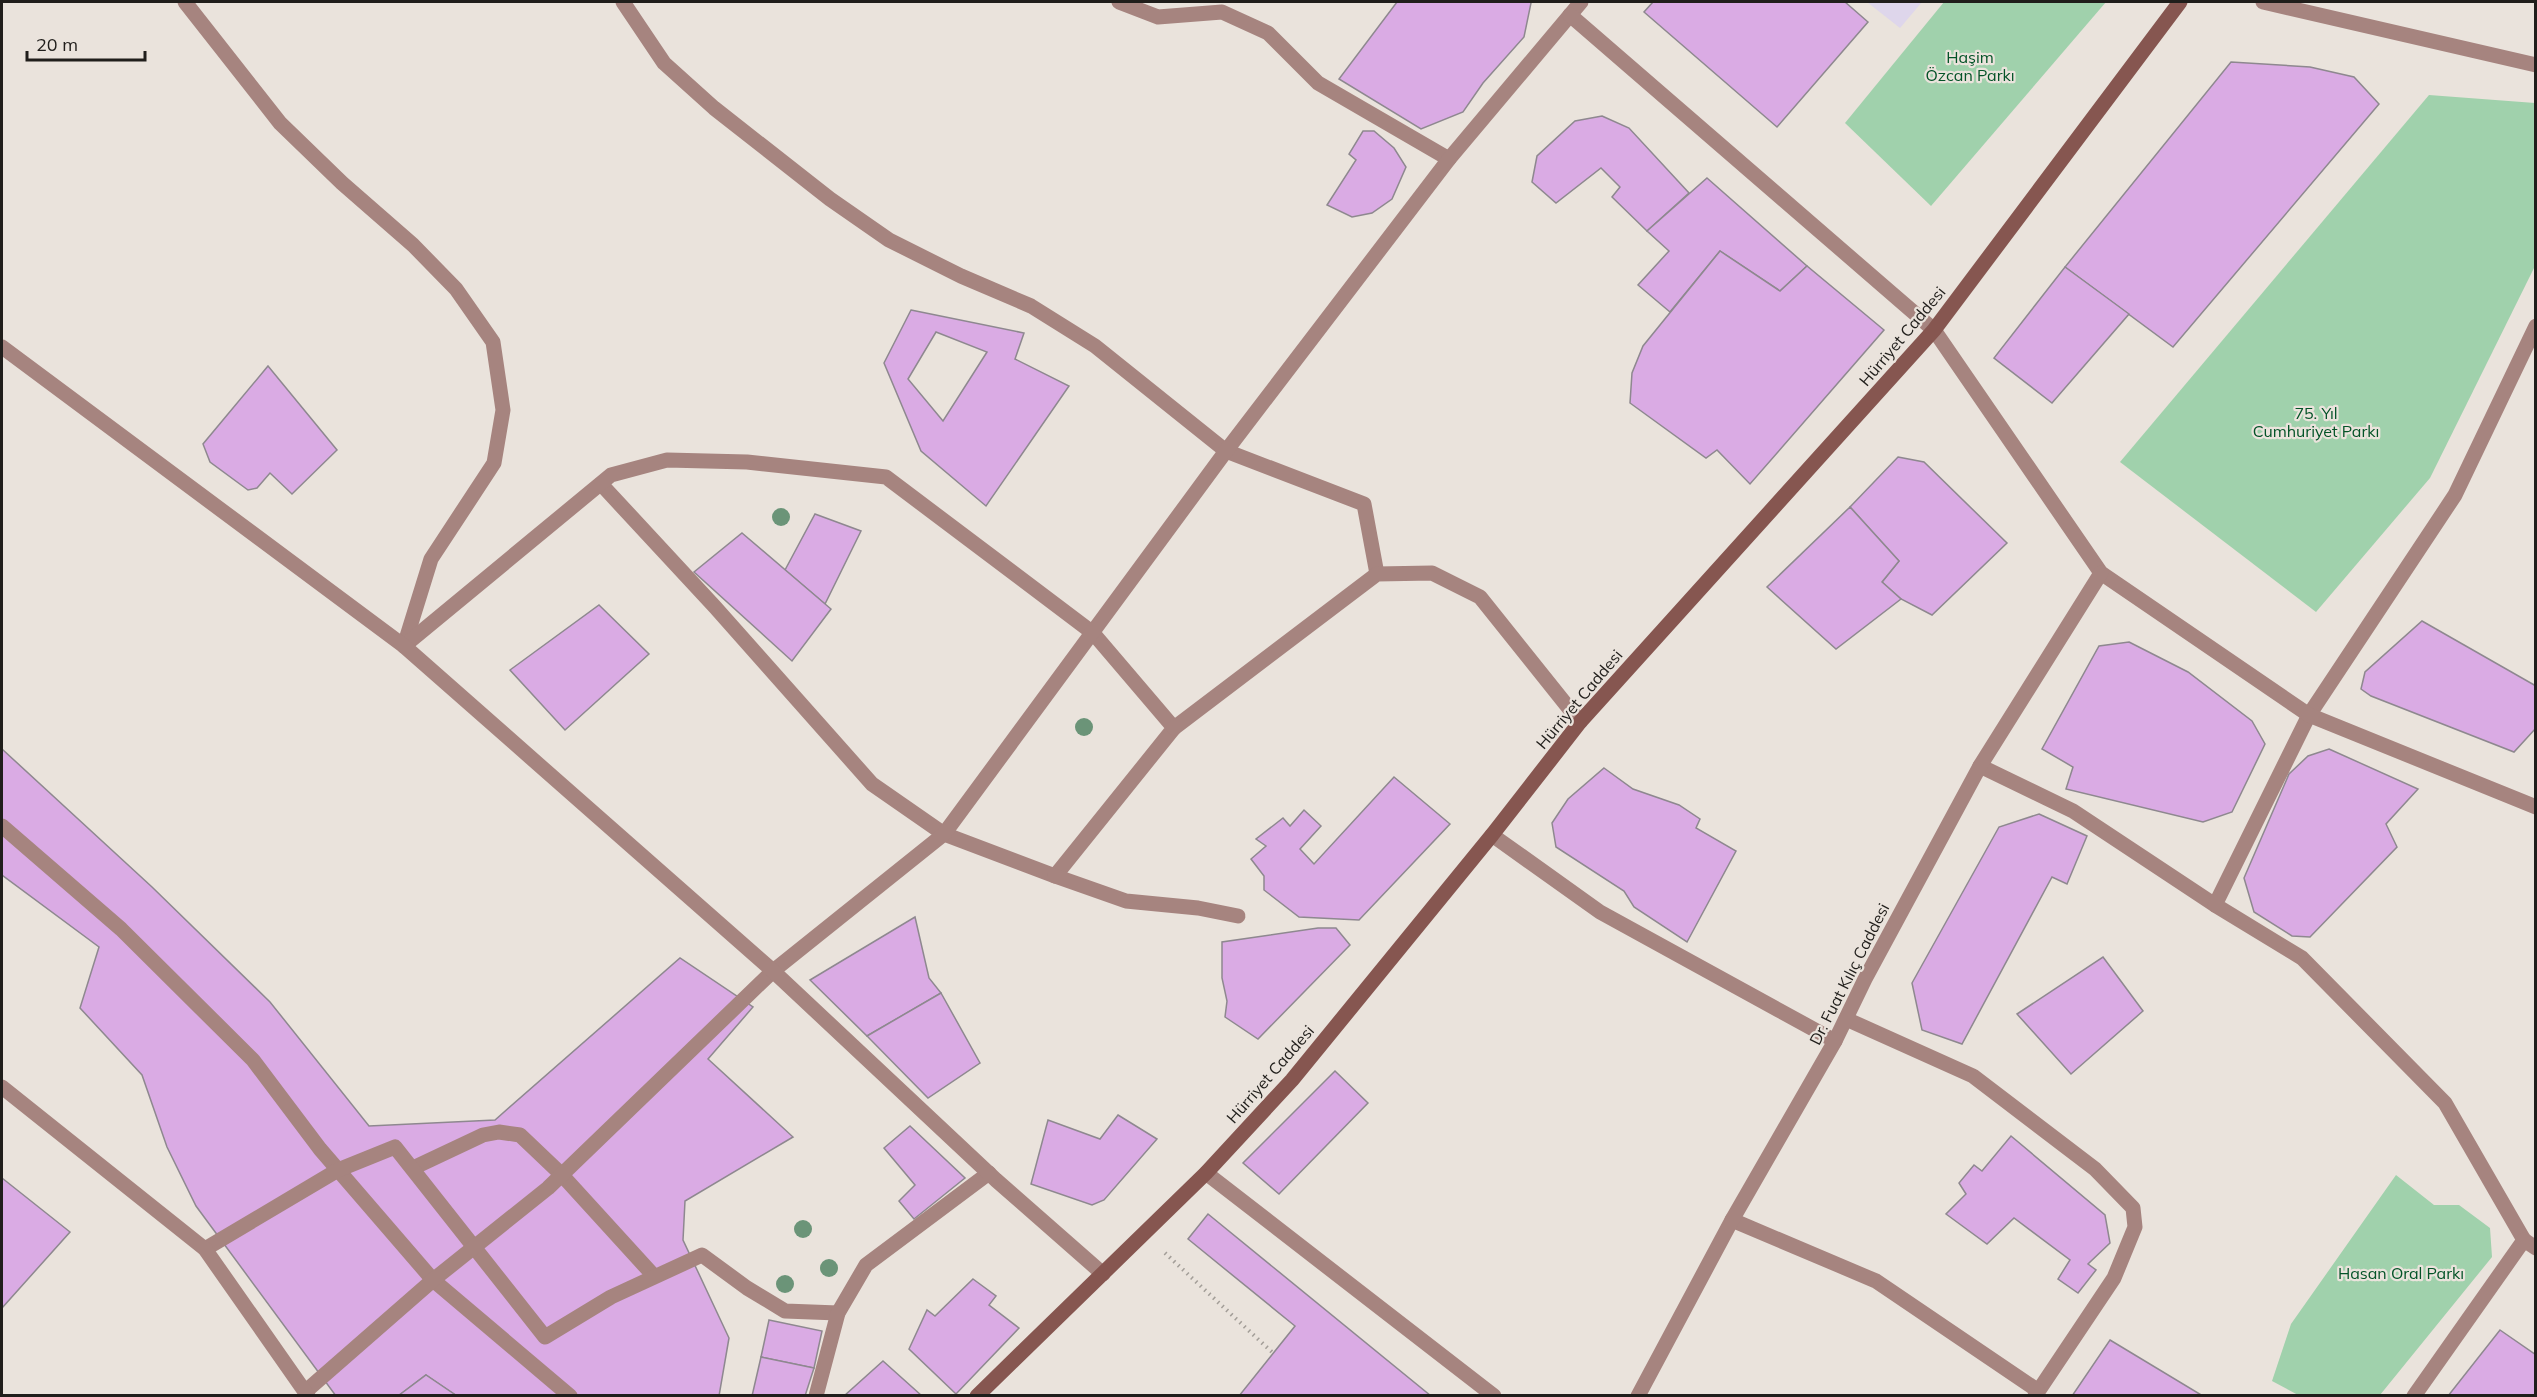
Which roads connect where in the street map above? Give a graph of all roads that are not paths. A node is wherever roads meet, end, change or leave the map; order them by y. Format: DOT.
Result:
graph roads {
  1 [pos="185,2"];
  2 [pos="623,2"];
  3 [pos="1119,2"];
  4 [pos="1581,2"];
  5 [pos="2180,2"];
  6 [pos="2263,2"];
  7 [pos="1567,8"];
  8 [pos="2535,65"];
  9 [pos="1449,159"];
  10 [pos="2535,326"];
  11 [pos="1935,330"];
  12 [pos="2,347"];
  13 [pos="1226,451"];
  14 [pos="601,484"];
  15 [pos="2101,573"];
  16 [pos="1377,574"];
  17 [pos="1093,633"];
  18 [pos="404,646"];
  19 [pos="2309,715"];
  20 [pos="1580,722"];
  21 [pos="1174,728"];
  22 [pos="1980,766"];
  23 [pos="2535,807"];
  24 [pos="2,826"];
  25 [pos="944,834"];
  26 [pos="1492,835"];
  27 [pos="1055,876"];
  28 [pos="2215,905"];
  29 [pos="1238,916"];
  30 [pos="773,971"];
  31 [pos="1846,1019"];
  32 [pos="1835,1041"];
  33 [pos="2,1087"];
  34 [pos="413,1168"];
  35 [pos="338,1170"];
  36 [pos="989,1173"];
  37 [pos="1206,1173"];
  38 [pos="561,1174"];
  39 [pos="1732,1220"];
  40 [pos="2530,1244"];
  41 [pos="476,1246"];
  42 [pos="205,1250"];
  43 [pos="1103,1274"];
  44 [pos="654,1276"];
  45 [pos="433,1280"];
  46 [pos="838,1312"];
  47 [pos="307,1393"];
  48 [pos="2036,1393"];
  49 [pos="570,1395"];
  50 [pos="816,1395"];
  51 [pos="977,1395"];
  52 [pos="1494,1395"];
  53 [pos="1638,1395"];
  54 [pos="2414,1395"];
  1 -- 18 [label="street"];
  2 -- 13 [label="street"];
  3 -- 9 [label="street"];
  4 -- 7 [label="street"];
  5 -- 11 [label="main road, Hürriyet Caddesi"];
  6 -- 8 [label="street"];
  7 -- 9 [label="street"];
  7 -- 11 [label="street"];
  9 -- 13 [label="street"];
  10 -- 19 [label="street"];
  11 -- 15 [label="street"];
  11 -- 20 [label="main road, Hürriyet Caddesi"];
  12 -- 18 [label="street"];
  13 -- 16 [label="street"];
  13 -- 17 [label="street"];
  14 -- 17 [label="street"];
  14 -- 18 [label="street"];
  14 -- 25 [label="street"];
  15 -- 19 [label="street"];
  15 -- 22 [label="street, Dr. Fuat Kılıç Caddesi"];
  16 -- 20 [label="street"];
  16 -- 21 [label="street"];
  17 -- 21 [label="street"];
  17 -- 25 [label="street"];
  18 -- 30 [label="street"];
  19 -- 23 [label="street"];
  19 -- 28 [label="street"];
  20 -- 26 [label="main road, Hürriyet Caddesi"];
  21 -- 27 [label="street"];
  22 -- 28 [label="street"];
  22 -- 31 [label="street, Dr. Fuat Kılıç Caddesi"];
  24 -- 35 [label="street"];
  25 -- 27 [label="street"];
  25 -- 30 [label="street"];
  26 -- 32 [label="street"];
  26 -- 37 [label="main road, Hürriyet Caddesi"];
  27 -- 29 [label="street"];
  28 -- 40 [label="street"];
  30 -- 36 [label="street"];
  30 -- 38 [label="street"];
  31 -- 32 [label="street, Dr. Fuat Kılıç Caddesi"];
  31 -- 48 [label="street"];
  32 -- 39 [label="street, Dr. Fuat Kılıç Caddesi"];
  33 -- 42 [label="street"];
  34 -- 35 [label="street"];
  34 -- 38 [label="street"];
  34 -- 41 [label="street"];
  35 -- 42 [label="street"];
  35 -- 45 [label="street"];
  36 -- 43 [label="street"];
  36 -- 46 [label="street"];
  37 -- 43 [label="main road, Hürriyet Caddesi"];
  37 -- 52 [label="street"];
  38 -- 41 [label="street"];
  38 -- 44 [label="street"];
  39 -- 48 [label="street"];
  39 -- 53 [label="street, Dr. Fuat Kılıç Caddesi"];
  40 -- 54 [label="street"];
  41 -- 44 [label="street"];
  41 -- 45 [label="street"];
  42 -- 47 [label="street"];
  43 -- 51 [label="main road, Hürriyet Caddesi"];
  44 -- 46 [label="street"];
  45 -- 47 [label="street"];
  45 -- 49 [label="street"];
  46 -- 50 [label="street"];
}
